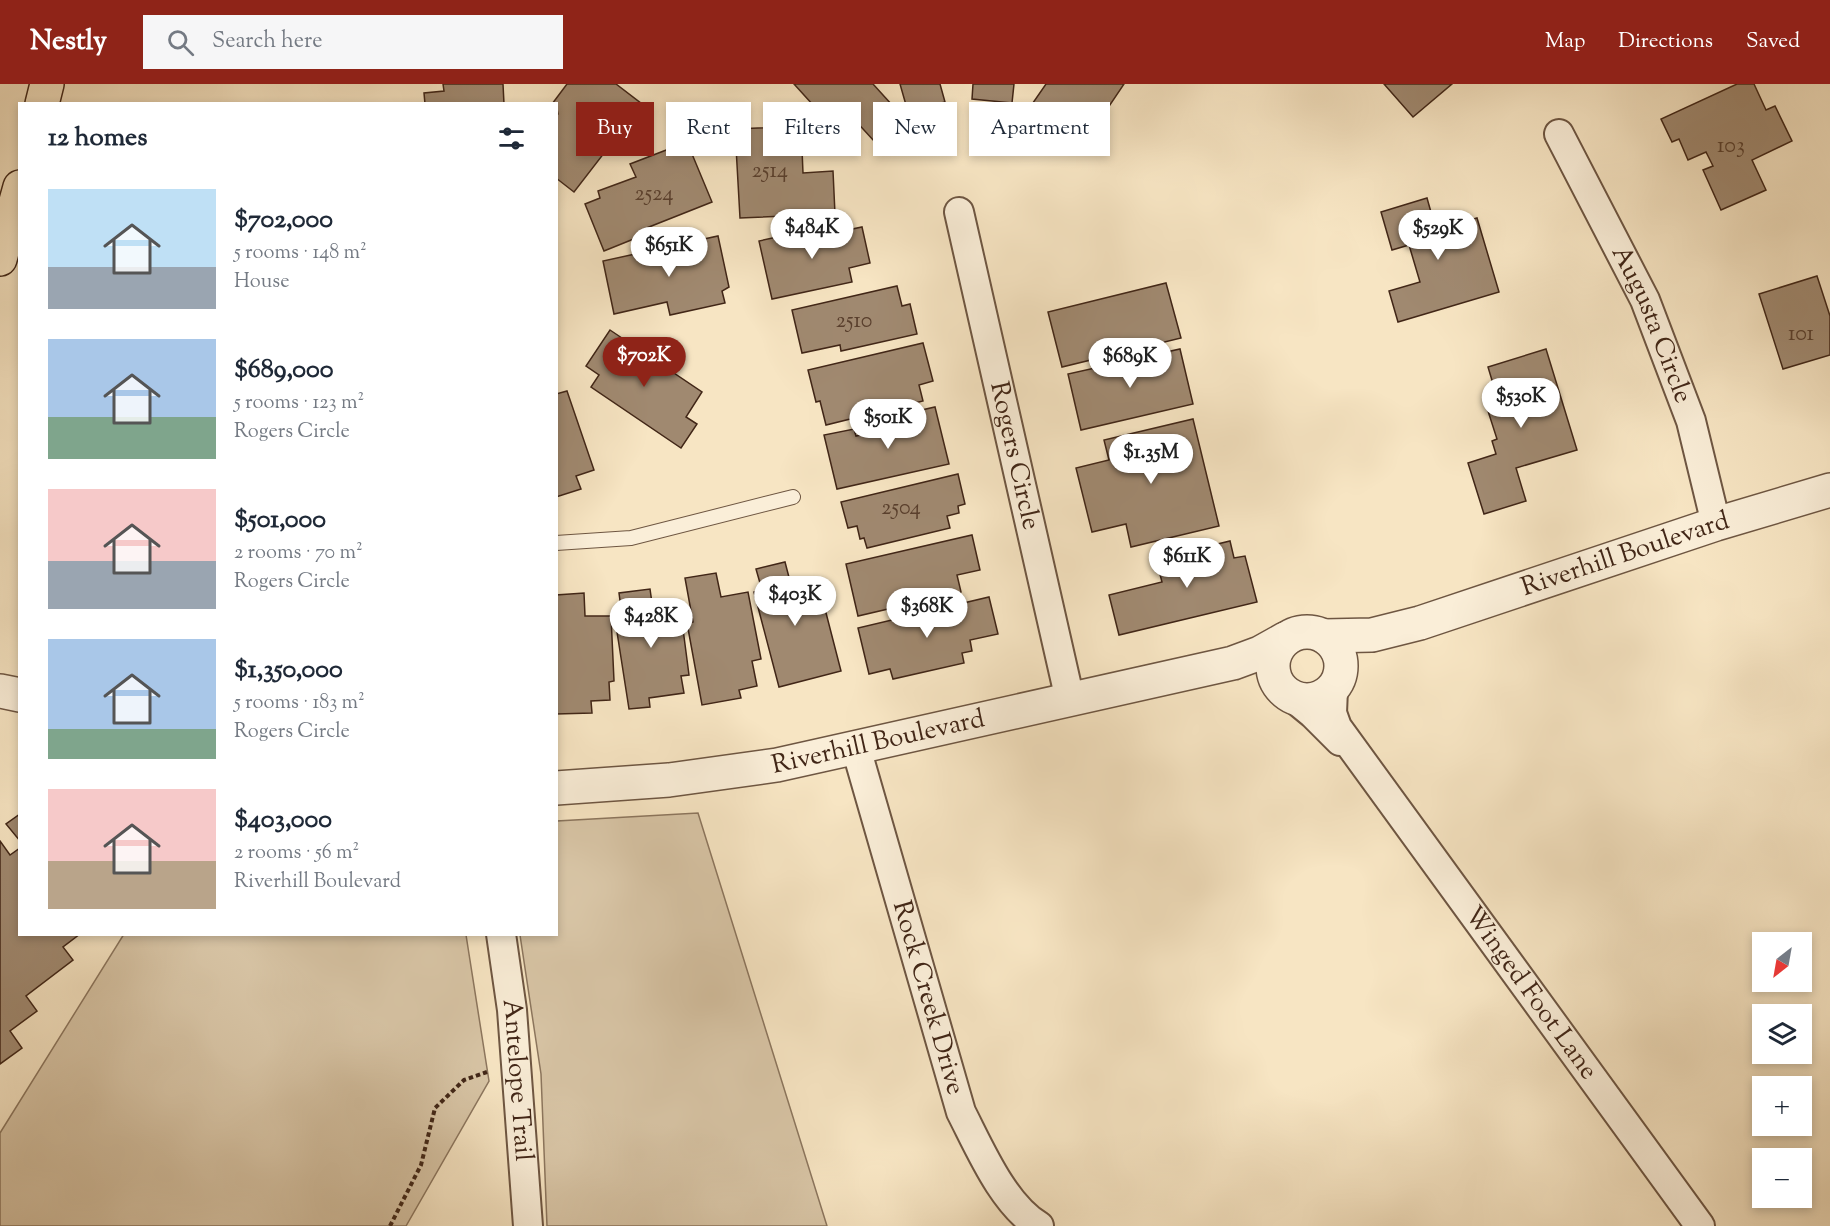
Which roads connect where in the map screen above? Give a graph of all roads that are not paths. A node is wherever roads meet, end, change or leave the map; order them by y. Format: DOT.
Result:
graph roads {
  1 [pos="47,84"];
  2 [pos="42,102"];
  3 [pos="1558,134"];
  4 [pos="18,194"];
  5 [pos="959,212"];
  6 [pos="0,259"];
  7 [pos="1830,490"];
  8 [pos="793,497"];
  9 [pos="1716,524"];
  10 [pos="558,543"];
  11 [pos="1420,623"];
  12 [pos="1324,636"];
  13 [pos="1285,639"];
  14 [pos="1195,672"];
  15 [pos="1336,682"];
  16 [pos="0,691"];
  17 [pos="1286,691"];
  18 [pos="18,695"];
  19 [pos="1071,700"];
  20 [pos="856,748"];
  21 [pos="1361,761"];
  22 [pos="558,788"];
  23 [pos="501,936"];
  24 [pos="528,1226"];
  25 [pos="1039,1226"];
  26 [pos="1700,1226"];
  1 -- 2 [label="main road"];
  3 -- 9 [label="street, Augusta Circle"];
  4 -- 6 [label="main road"];
  5 -- 19 [label="street, Rogers Circle"];
  7 -- 9 [label="street, Riverhill Boulevard"];
  8 -- 10 [label="lane"];
  9 -- 11 [label="street, Riverhill Boulevard"];
  11 -- 12 [label="street, Riverhill Boulevard"];
  11 -- 15 [label="street, Riverhill Boulevard"];
  12 -- 13 [label="street, Riverhill Boulevard"];
  12 -- 15 [label="street"];
  13 -- 14 [label="street, Riverhill Boulevard"];
  13 -- 17 [label="street"];
  14 -- 17 [label="street, Riverhill Boulevard"];
  14 -- 19 [label="street, Riverhill Boulevard"];
  15 -- 17 [label="street, Riverhill Boulevard"];
  15 -- 21 [label="street, Winged Foot Lane"];
  16 -- 18 [label="street"];
  17 -- 21 [label="street, Winged Foot Lane"];
  19 -- 20 [label="street, Riverhill Boulevard"];
  20 -- 22 [label="street, Riverhill Boulevard"];
  20 -- 25 [label="street, Rock Creek Drive"];
  21 -- 26 [label="street, Winged Foot Lane"];
  23 -- 24 [label="street, Antelope Trail"];
}
